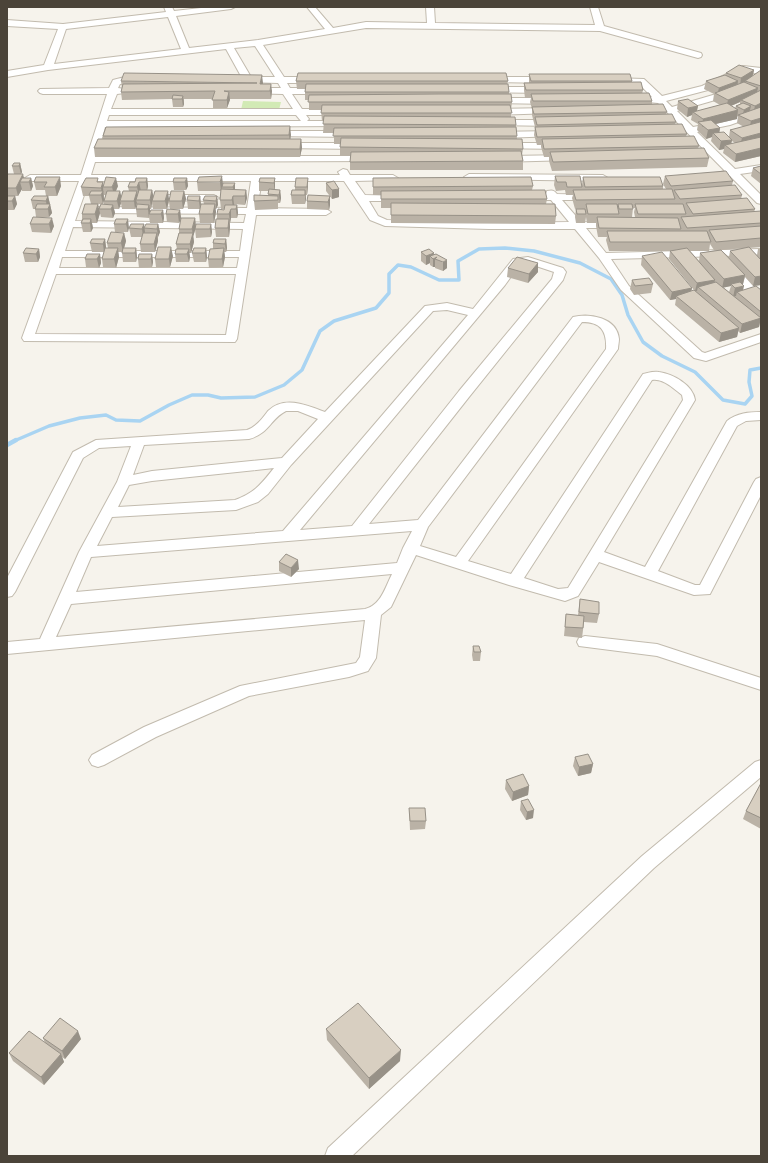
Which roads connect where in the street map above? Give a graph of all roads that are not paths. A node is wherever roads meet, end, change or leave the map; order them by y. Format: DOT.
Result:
graph roads {
  1 [pos="231,7"];
  2 [pos="311,7"];
  3 [pos="430,7"];
  4 [pos="594,7"];
  5 [pos="170,11"];
  6 [pos="7,23"];
  7 [pos="431,25"];
  8 [pos="63,27"];
  9 [pos="600,28"];
  10 [pos="331,31"];
  11 [pos="258,43"];
  12 [pos="229,47"];
  13 [pos="186,52"];
  14 [pos="698,55"];
  15 [pos="48,67"];
  16 [pos="761,71"];
  17 [pos="7,74"];
  18 [pos="153,80"];
  19 [pos="232,80"];
  20 [pos="248,80"];
  21 [pos="282,80"];
  22 [pos="328,80"];
  23 [pos="476,80"];
  24 [pos="515,80"];
  25 [pos="562,80"];
  26 [pos="600,80"];
  27 [pos="478,90"];
  28 [pos="518,90"];
  29 [pos="556,90"];
  30 [pos="610,90"];
  31 [pos="649,90"];
  32 [pos="43,91"];
  33 [pos="114,91"];
  34 [pos="129,91"];
  35 [pos="240,91"];
  36 [pos="287,91"];
  37 [pos="335,91"];
  38 [pos="643,100"];
  39 [pos="659,100"];
  40 [pos="480,101"];
  41 [pos="519,101"];
  42 [pos="558,101"];
  43 [pos="670,110"];
  44 [pos="560,111"];
  45 [pos="654,111"];
  46 [pos="106,112"];
  47 [pos="299,112"];
  48 [pos="355,112"];
  49 [pos="482,112"];
  50 [pos="521,112"];
  51 [pos="761,112"];
  52 [pos="695,117"];
  53 [pos="665,121"];
  54 [pos="680,121"];
  55 [pos="484,123"];
  56 [pos="523,123"];
  57 [pos="562,123"];
  58 [pos="102,124"];
  59 [pos="307,124"];
  60 [pos="353,124"];
  61 [pos="674,131"];
  62 [pos="690,131"];
  63 [pos="260,134"];
  64 [pos="314,134"];
  65 [pos="361,134"];
  66 [pos="486,134"];
  67 [pos="564,134"];
  68 [pos="525,135"];
  69 [pos="716,138"];
  70 [pos="700,141"];
  71 [pos="689,143"];
  72 [pos="575,145"];
  73 [pos="268,146"];
  74 [pos="323,146"];
  75 [pos="369,146"];
  76 [pos="491,146"];
  77 [pos="528,146"];
  78 [pos="726,150"];
  79 [pos="712,153"];
  80 [pos="698,154"];
  81 [pos="532,158"];
  82 [pos="579,158"];
  83 [pos="91,159"];
  84 [pos="381,159"];
  85 [pos="492,159"];
  86 [pos="333,160"];
  87 [pos="761,168"];
  88 [pos="733,174"];
  89 [pos="717,175"];
  90 [pos="458,177"];
  91 [pos="538,177"];
  92 [pos="30,178"];
  93 [pos="257,178"];
  94 [pos="347,178"];
  95 [pos="403,178"];
  96 [pos="611,178"];
  97 [pos="84,179"];
  98 [pos="761,187"];
  99 [pos="744,190"];
  100 [pos="516,197"];
  101 [pos="555,197"];
  102 [pos="601,197"];
  103 [pos="78,198"];
  104 [pos="93,198"];
  105 [pos="153,198"];
  106 [pos="214,198"];
  107 [pos="362,198"];
  108 [pos="408,198"];
  109 [pos="761,202"];
  110 [pos="746,204"];
  111 [pos="73,210"];
  112 [pos="551,211"];
  113 [pos="566,211"];
  114 [pos="581,211"];
  115 [pos="252,212"];
  116 [pos="326,212"];
  117 [pos="68,224"];
  118 [pos="577,225"];
  119 [pos="630,225"];
  120 [pos="249,226"];
  121 [pos="590,240"];
  122 [pos="603,240"];
  123 [pos="761,252"];
  124 [pos="57,254"];
  125 [pos="245,254"];
  126 [pos="718,254"];
  127 [pos="658,255"];
  128 [pos="689,255"];
  129 [pos="603,256"];
  130 [pos="668,267"];
  131 [pos="698,267"];
  132 [pos="52,271"];
  133 [pos="242,271"];
  134 [pos="761,298"];
  135 [pos="475,314"];
  136 [pos="734,333"];
  137 [pos="761,338"];
  138 [pos="745,344"];
  139 [pos="761,416"];
  140 [pos="327,418"];
  141 [pos="139,442"];
  142 [pos="286,462"];
  143 [pos="124,482"];
  144 [pos="761,482"];
  145 [pos="107,512"];
  146 [pos="422,525"];
  147 [pos="356,531"];
  148 [pos="286,537"];
  149 [pos="410,548"];
  150 [pos="86,552"];
  151 [pos="596,555"];
  152 [pos="459,564"];
  153 [pos="402,568"];
  154 [pos="649,574"];
  155 [pos="514,580"];
  156 [pos="7,592"];
  157 [pos="65,599"];
  158 [pos="374,613"];
  159 [pos="585,642"];
  160 [pos="45,645"];
  161 [pos="7,648"];
  162 [pos="761,684"];
  163 [pos="98,760"];
  164 [pos="761,767"];
  165 [pos="336,1156"];
  1 -- 5 [label="street"];
  2 -- 10 [label="street"];
  3 -- 7 [label="street"];
  4 -- 9 [label="street"];
  5 -- 8 [label="street"];
  5 -- 13 [label="street"];
  6 -- 8 [label="street"];
  7 -- 9 [label="street"];
  7 -- 10 [label="street"];
  8 -- 15 [label="street"];
  9 -- 14 [label="street"];
  10 -- 11 [label="street"];
  11 -- 12 [label="street"];
  11 -- 21 [label="street"];
  12 -- 13 [label="street"];
  12 -- 20 [label="street"];
  13 -- 15 [label="street"];
  15 -- 17 [label="street"];
  16 -- 39 [label="street"];
  16 -- 43 [label="street"];
  18 -- 33 [label="street"];
  19 -- 20 [label="street"];
  20 -- 21 [label="street"];
  21 -- 22 [label="street"];
  21 -- 36 [label="street"];
  23 -- 24 [label="street"];
  24 -- 25 [label="street"];
  24 -- 28 [label="street"];
  26 -- 31 [label="street"];
  27 -- 28 [label="street"];
  28 -- 29 [label="street"];
  28 -- 41 [label="street"];
  30 -- 31 [label="street"];
  31 -- 39 [label="street"];
  32 -- 33 [label="street"];
  33 -- 34 [label="street"];
  33 -- 46 [label="street"];
  35 -- 36 [label="street"];
  36 -- 37 [label="street"];
  36 -- 47 [label="street"];
  38 -- 39 [label="street"];
  39 -- 43 [label="street"];
  40 -- 41 [label="street"];
  41 -- 42 [label="street"];
  41 -- 50 [label="street"];
  43 -- 45 [label="street"];
  43 -- 54 [label="street"];
  44 -- 50 [label="street"];
  46 -- 47 [label="street"];
  46 -- 58 [label="street"];
  47 -- 48 [label="street"];
  47 -- 59 [label="street"];
  49 -- 50 [label="street"];
  50 -- 56 [label="street"];
  51 -- 62 [label="street"];
  52 -- 54 [label="street"];
  53 -- 54 [label="street"];
  54 -- 62 [label="street"];
  55 -- 56 [label="street"];
  56 -- 57 [label="street"];
  56 -- 68 [label="street"];
  58 -- 59 [label="street"];
  58 -- 83 [label="street"];
  59 -- 60 [label="street"];
  59 -- 64 [label="street"];
  61 -- 62 [label="street"];
  62 -- 70 [label="street"];
  63 -- 64 [label="street"];
  64 -- 65 [label="street"];
  64 -- 74 [label="street"];
  66 -- 68 [label="street"];
  67 -- 68 [label="street"];
  68 -- 77 [label="street"];
  69 -- 70 [label="street"];
  70 -- 71 [label="street"];
  70 -- 79 [label="street"];
  72 -- 77 [label="street"];
  73 -- 74 [label="street"];
  74 -- 75 [label="street"];
  74 -- 86 [label="street"];
  76 -- 77 [label="street"];
  77 -- 81 [label="street"];
  78 -- 79 [label="street"];
  79 -- 80 [label="street"];
  79 -- 88 [label="street"];
  81 -- 82 [label="street"];
  81 -- 85 [label="street"];
  81 -- 91 [label="street"];
  83 -- 86 [label="street"];
  83 -- 97 [label="street"];
  84 -- 86 [label="street"];
  86 -- 94 [label="street"];
  87 -- 88 [label="street"];
  88 -- 89 [label="street"];
  88 -- 99 [label="street"];
  90 -- 91 [label="street"];
  91 -- 96 [label="street"];
  91 -- 101 [label="street"];
  92 -- 97 [label="street"];
  93 -- 94 [label="street"];
  93 -- 97 [label="street"];
  93 -- 115 [label="street"];
  94 -- 95 [label="street"];
  94 -- 107 [label="street"];
  97 -- 103 [label="street"];
  98 -- 99 [label="street"];
  99 -- 109 [label="street"];
  100 -- 101 [label="street"];
  101 -- 102 [label="street"];
  101 -- 113 [label="street"];
  103 -- 104 [label="street"];
  103 -- 111 [label="street"];
  105 -- 106 [label="street"];
  107 -- 108 [label="street"];
  107 -- 118 [label="street"];
  109 -- 110 [label="street"];
  111 -- 115 [label="street"];
  111 -- 117 [label="street"];
  112 -- 113 [label="street"];
  113 -- 114 [label="street"];
  113 -- 118 [label="street"];
  115 -- 116 [label="street"];
  115 -- 120 [label="street"];
  117 -- 120 [label="street"];
  117 -- 124 [label="street"];
  118 -- 119 [label="street"];
  118 -- 121 [label="street"];
  120 -- 125 [label="street"];
  121 -- 122 [label="street"];
  121 -- 129 [label="street"];
  123 -- 126 [label="street"];
  124 -- 125 [label="street"];
  124 -- 132 [label="street"];
  125 -- 133 [label="street"];
  126 -- 128 [label="street"];
  126 -- 134 [label="street"];
  127 -- 128 [label="street"];
  127 -- 129 [label="street"];
  127 -- 130 [label="street"];
  128 -- 131 [label="street"];
  129 -- 138 [label="street"];
  132 -- 133 [label="street"];
  132 -- 133 [label="street"];
  135 -- 140 [label="street"];
  135 -- 147 [label="street"];
  135 -- 148 [label="street"];
  136 -- 138 [label="street"];
  137 -- 138 [label="street"];
  139 -- 154 [label="street"];
  140 -- 141 [label="street"];
  140 -- 142 [label="street"];
  141 -- 143 [label="street"];
  141 -- 156 [label="street"];
  142 -- 143 [label="street"];
  142 -- 145 [label="street"];
  143 -- 145 [label="street"];
  144 -- 154 [label="street"];
  145 -- 150 [label="street"];
  146 -- 147 [label="street"];
  146 -- 149 [label="street"];
  146 -- 152 [label="street"];
  147 -- 148 [label="street"];
  148 -- 150 [label="street"];
  149 -- 152 [label="street"];
  149 -- 153 [label="street"];
  150 -- 157 [label="street"];
  151 -- 154 [label="street"];
  151 -- 155 [label="street"];
  151 -- 155 [label="street"];
  152 -- 155 [label="street"];
  153 -- 157 [label="street"];
  153 -- 158 [label="street"];
  157 -- 160 [label="street"];
  158 -- 160 [label="street"];
  158 -- 163 [label="street"];
  159 -- 162 [label="street"];
  160 -- 161 [label="street"];
  164 -- 165 [label="street"];
}
